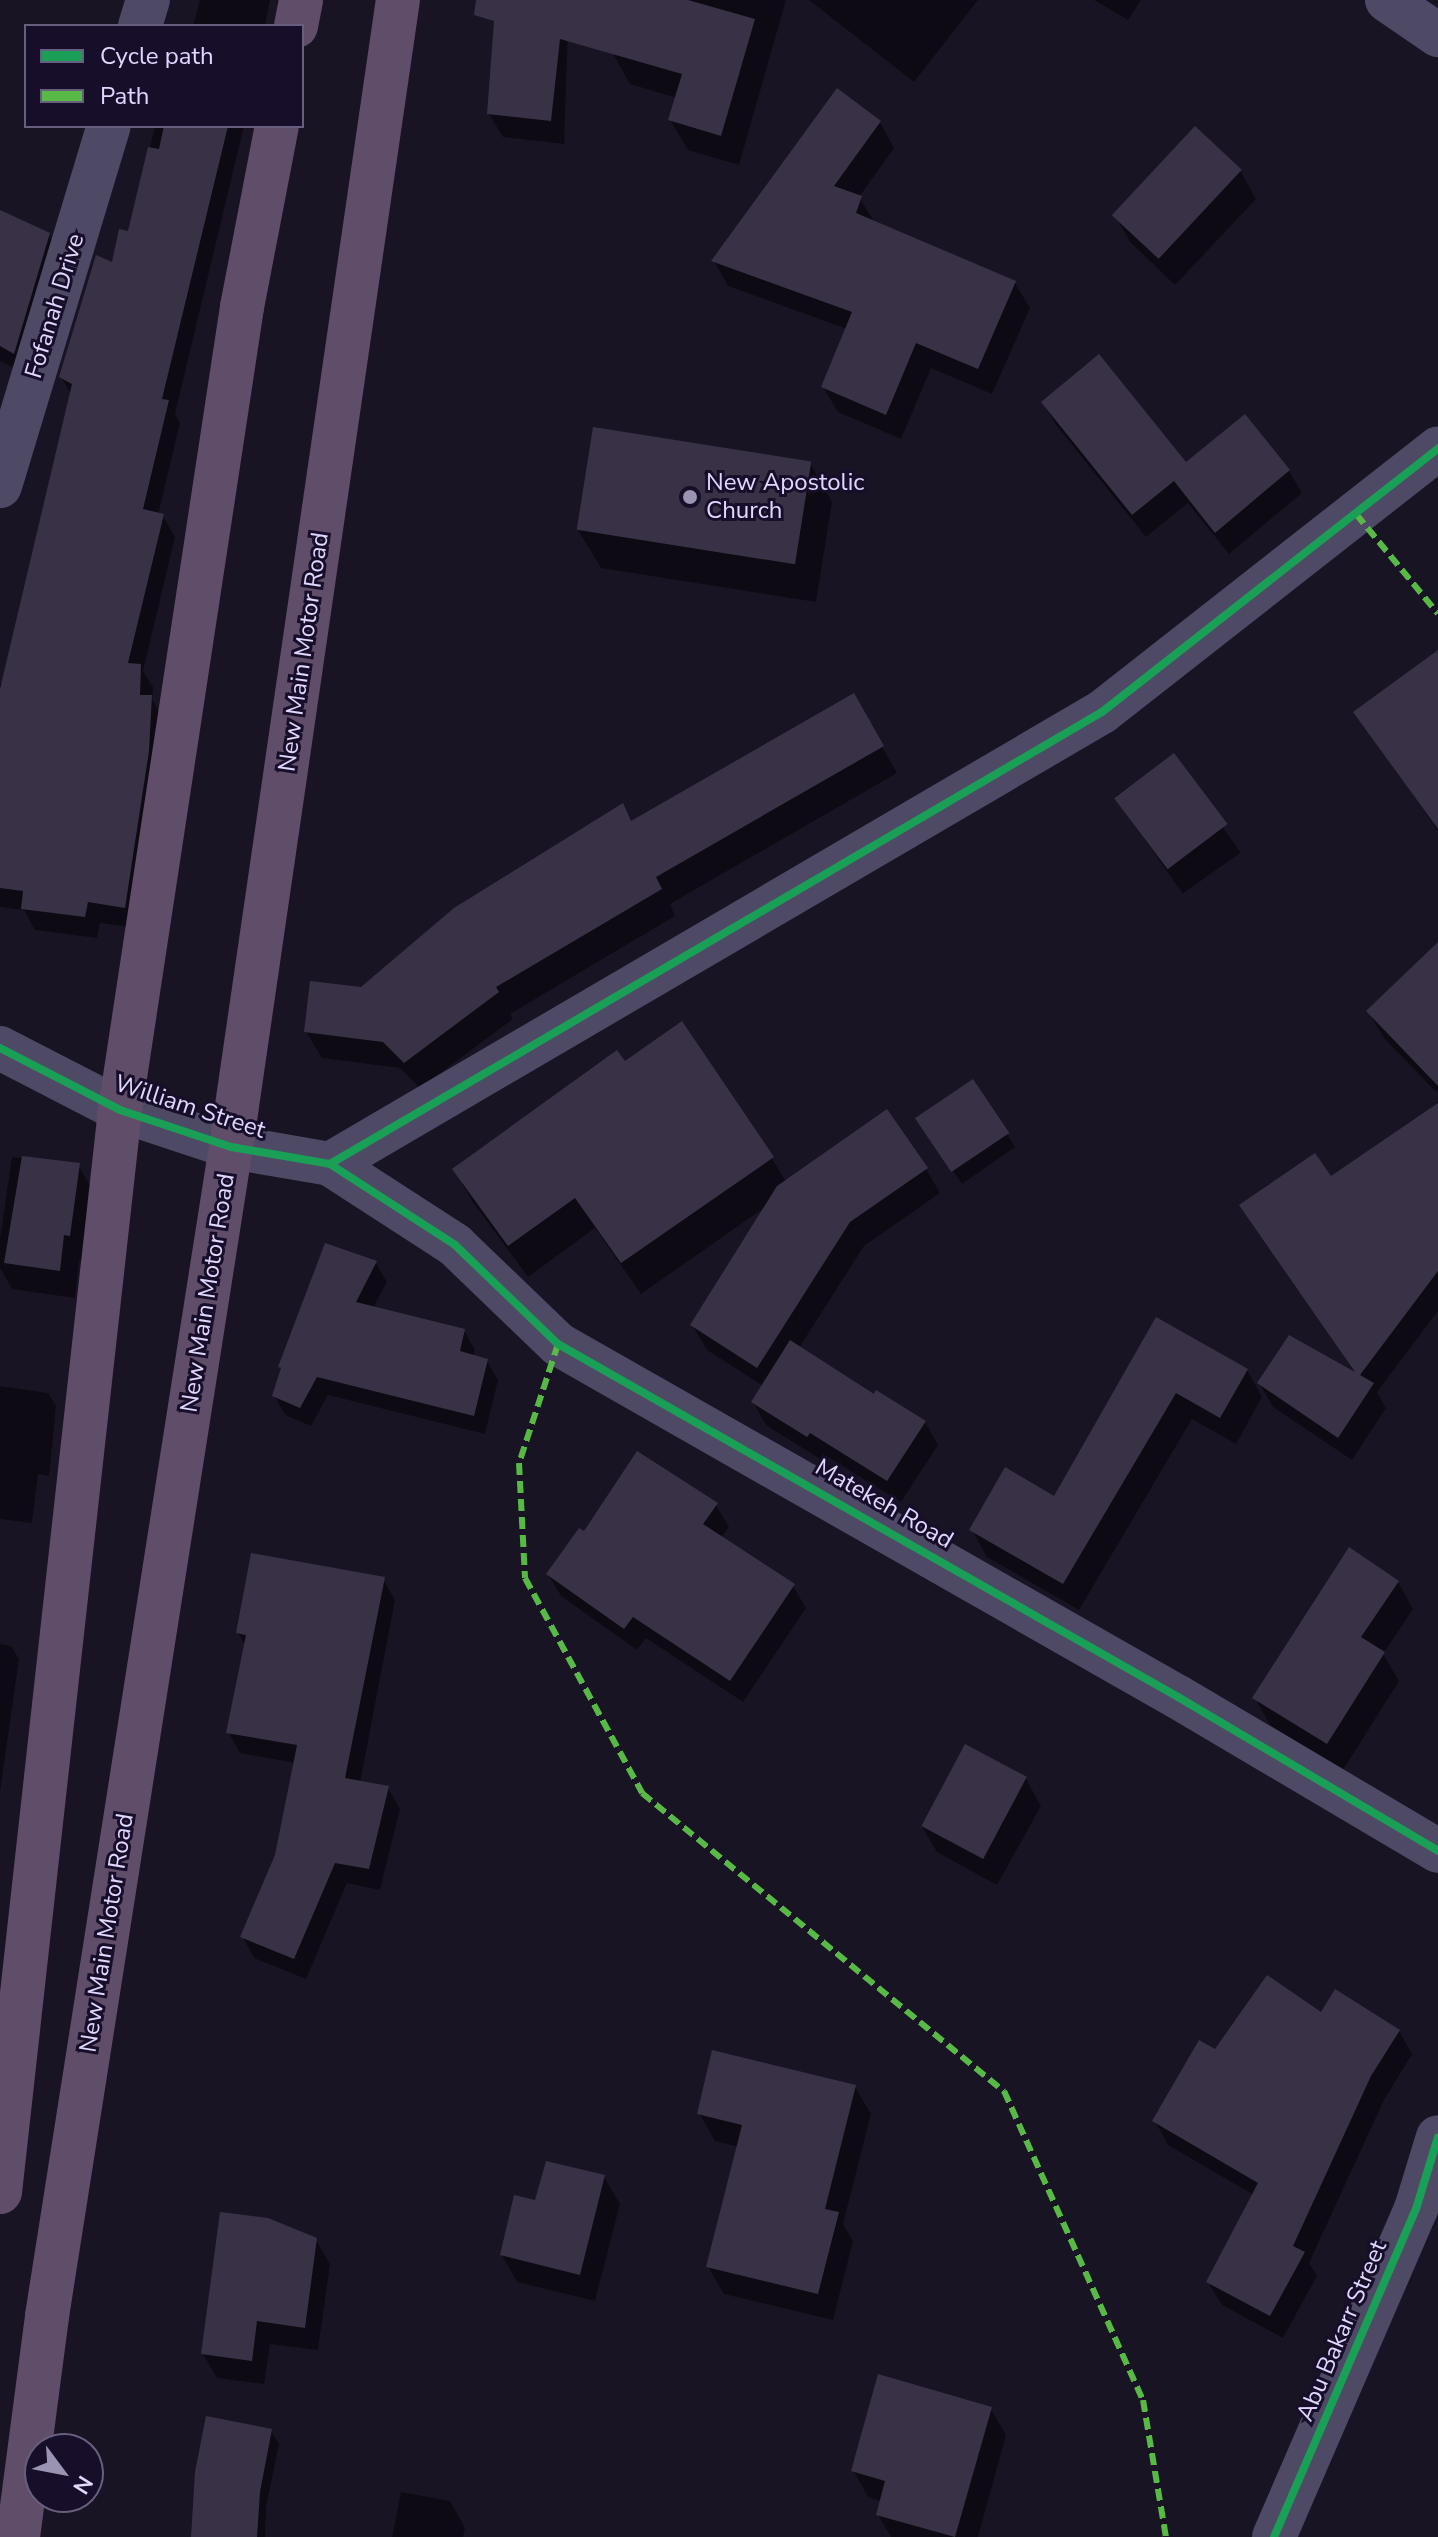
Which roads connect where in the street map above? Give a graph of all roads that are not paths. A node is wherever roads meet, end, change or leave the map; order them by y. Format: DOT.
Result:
graph roads {
  1 [pos="148,0"];
  2 [pos="301,0"];
  3 [pos="398,0"];
  4 [pos="1387,0"];
  5 [pos="141,24"];
  6 [pos="296,24"];
  7 [pos="1438,35"];
  8 [pos="108,128"];
  9 [pos="277,128"];
  10 [pos="1438,449"];
  11 [pos="0,486"];
  12 [pos="0,1048"];
  13 [pos="120,1110"];
  14 [pos="231,1147"];
  15 [pos="330,1164"];
  16 [pos="1438,1851"];
  17 [pos="1438,2137"];
  18 [pos="0,2192"];
  19 [pos="18,2537"];
  20 [pos="1274,2537"];
  1 -- 5 [label="street"];
  2 -- 6 [label="highway"];
  3 -- 14 [label="highway, New Main Motor Road"];
  4 -- 7 [label="street"];
  8 -- 11 [label="street, Fofanah Drive"];
  9 -- 13 [label="highway"];
  10 -- 15 [label="street"];
  12 -- 13 [label="street, William Street"];
  13 -- 14 [label="street, William Street"];
  13 -- 18 [label="highway"];
  14 -- 15 [label="street, William Street"];
  14 -- 19 [label="highway, New Main Motor Road"];
  15 -- 16 [label="street, Matekeh Road"];
  17 -- 20 [label="street, Abu Bakarr Street"];
}
